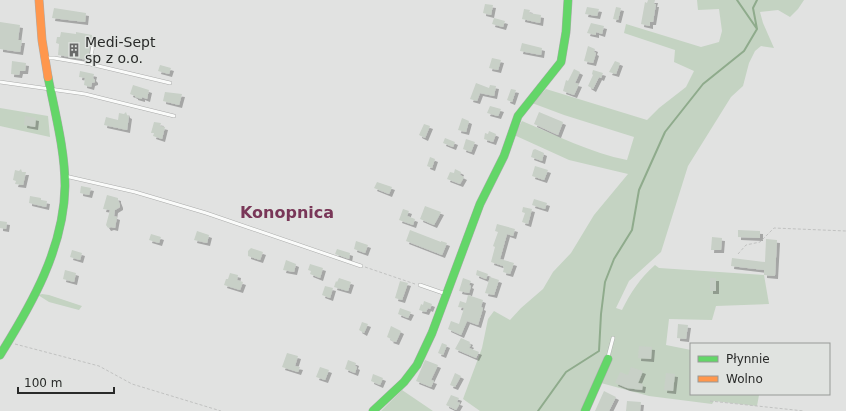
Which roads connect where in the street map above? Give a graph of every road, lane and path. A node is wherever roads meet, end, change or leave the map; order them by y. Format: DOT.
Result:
graph roads {
  1 [pos="39,0"];
  2 [pos="568,0"];
  3 [pos="94,38"];
  4 [pos="45,58"];
  5 [pos="90,64"];
  6 [pos="0,82"];
  7 [pos="170,83"];
  8 [pos="50,89"];
  9 [pos="174,116"];
  10 [pos="65,176"];
  11 [pos="846,230"];
  12 [pos="738,254"];
  13 [pos="361,266"];
  14 [pos="420,285"];
  15 [pos="446,294"];
  16 [pos="613,338"];
  17 [pos="8,342"];
  18 [pos="0,355"];
  19 [pos="608,359"];
  20 [pos="710,400"];
  21 [pos="221,411"];
  22 [pos="373,411"];
  23 [pos="585,411"];
  24 [pos="804,411"];
  1 -- 4 [label="street"];
  2 -- 15 [label="street"];
  3 -- 5 [label="lane"];
  4 -- 5 [label="lane"];
  4 -- 8 [label="street"];
  5 -- 7 [label="lane"];
  6 -- 8 [label="lane"];
  8 -- 9 [label="lane"];
  8 -- 10 [label="street"];
  10 -- 13 [label="lane"];
  10 -- 17 [label="street"];
  11 -- 12 [label="path"];
  13 -- 14 [label="path"];
  14 -- 15 [label="lane"];
  15 -- 22 [label="street"];
  16 -- 19 [label="lane"];
  17 -- 18 [label="street"];
  17 -- 21 [label="path"];
  19 -- 23 [label="street"];
  20 -- 24 [label="path"];
}
